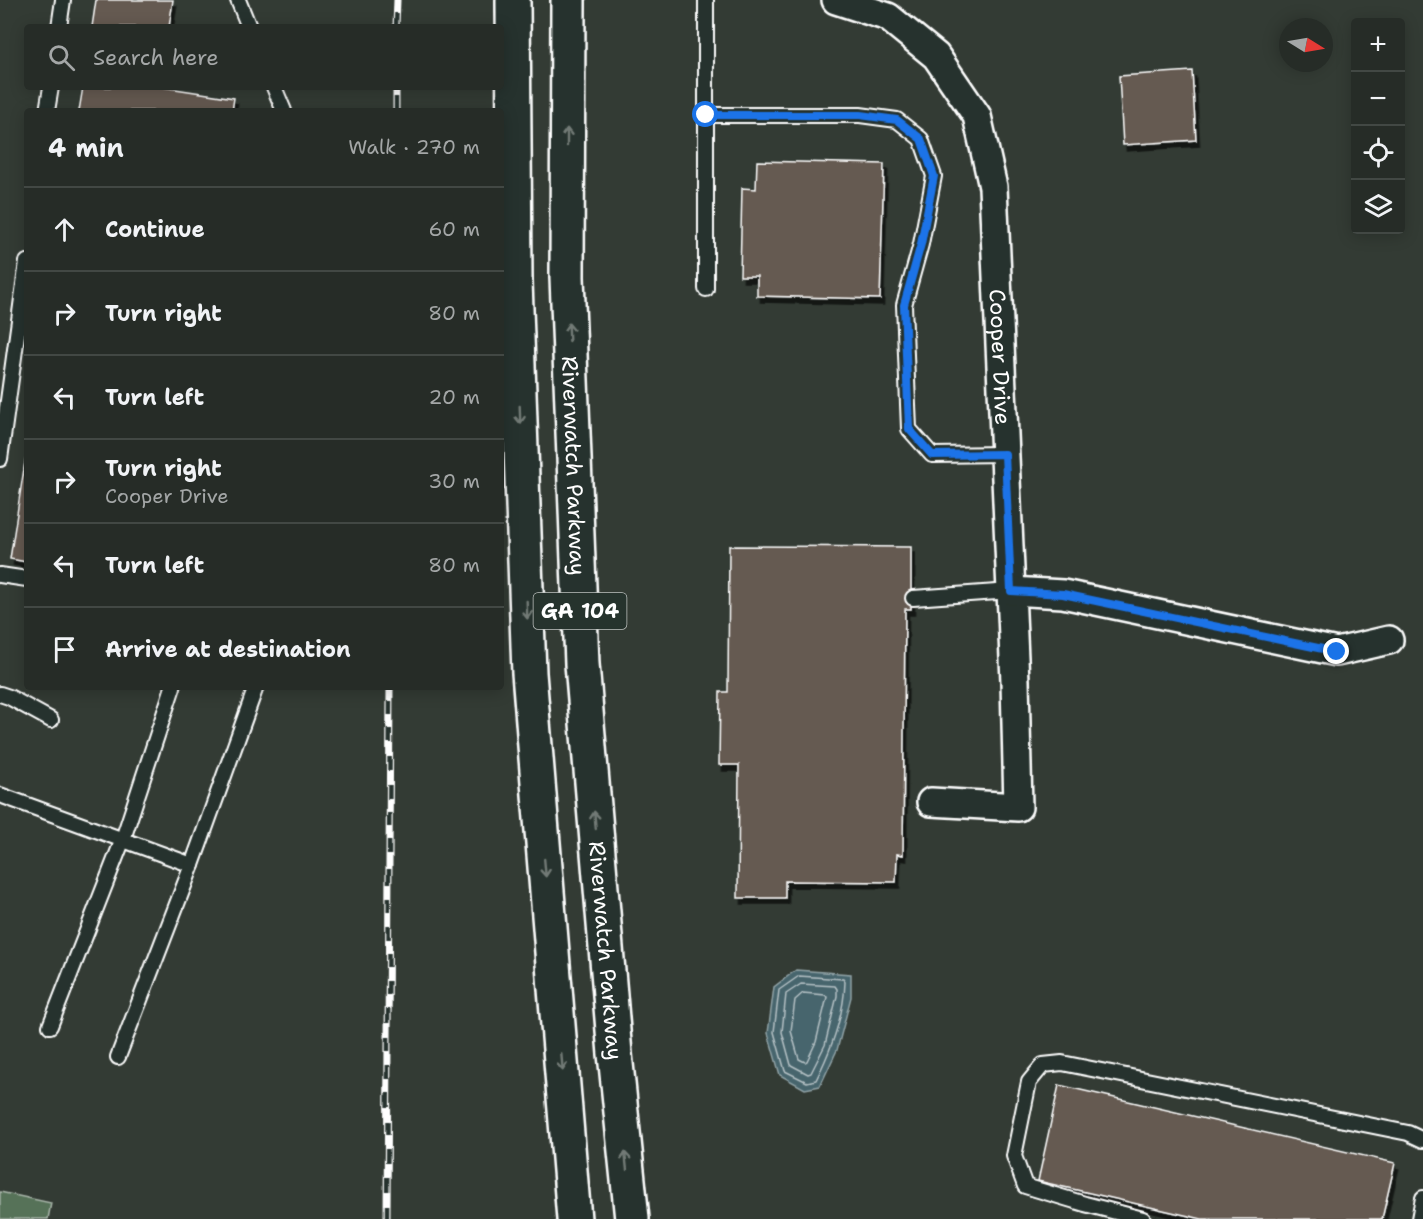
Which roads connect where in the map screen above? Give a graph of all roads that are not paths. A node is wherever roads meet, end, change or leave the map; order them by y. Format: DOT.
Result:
graph roads {
  1 [pos="63,0"];
  2 [pos="238,0"];
  3 [pos="513,0"];
  4 [pos="568,0"];
  5 [pos="706,0"];
  6 [pos="836,0"];
  7 [pos="59,24"];
  8 [pos="248,24"];
  9 [pos="50,90"];
  10 [pos="275,90"];
  11 [pos="48,108"];
  12 [pos="283,108"];
  13 [pos="706,115"];
  14 [pos="24,284"];
  15 [pos="706,289"];
  16 [pos="1005,454"];
  17 [pos="0,459"];
  18 [pos="0,575"];
  19 [pos="24,579"];
  20 [pos="1011,591"];
  21 [pos="913,598"];
  22 [pos="1389,640"];
  23 [pos="172,690"];
  24 [pos="255,690"];
  25 [pos="0,694"];
  26 [pos="51,720"];
  27 [pos="0,795"];
  28 [pos="931,802"];
  29 [pos="123,839"];
  30 [pos="192,865"];
  31 [pos="50,1026"];
  32 [pos="118,1057"];
  33 [pos="1423,1140"];
  34 [pos="1423,1198"];
  35 [pos="574,1219"];
  36 [pos="632,1219"];
  37 [pos="1143,1219"];
  38 [pos="1419,1219"];
  1 -- 7 [label="lane"];
  2 -- 8 [label="lane"];
  3 -- 35 [label="main road, GA 104, one-way"];
  36 -- 4 [label="main road, Riverwatch Parkway / GA 104, one-way"];
  5 -- 13 [label="lane"];
  6 -- 16 [label="street, Cooper Drive"];
  9 -- 11 [label="lane"];
  10 -- 12 [label="lane"];
  13 -- 15 [label="lane"];
  13 -- 16 [label="lane"];
  14 -- 17 [label="lane"];
  16 -- 20 [label="street, Cooper Drive"];
  18 -- 19 [label="lane"];
  20 -- 21 [label="lane"];
  20 -- 22 [label="street"];
  20 -- 28 [label="street, Cooper Drive"];
  23 -- 29 [label="lane"];
  24 -- 30 [label="lane"];
  25 -- 26 [label="lane"];
  27 -- 29 [label="lane"];
  29 -- 30 [label="lane"];
  29 -- 31 [label="lane"];
  30 -- 32 [label="lane"];
  33 -- 37 [label="lane"];
  34 -- 38 [label="lane"];
}
